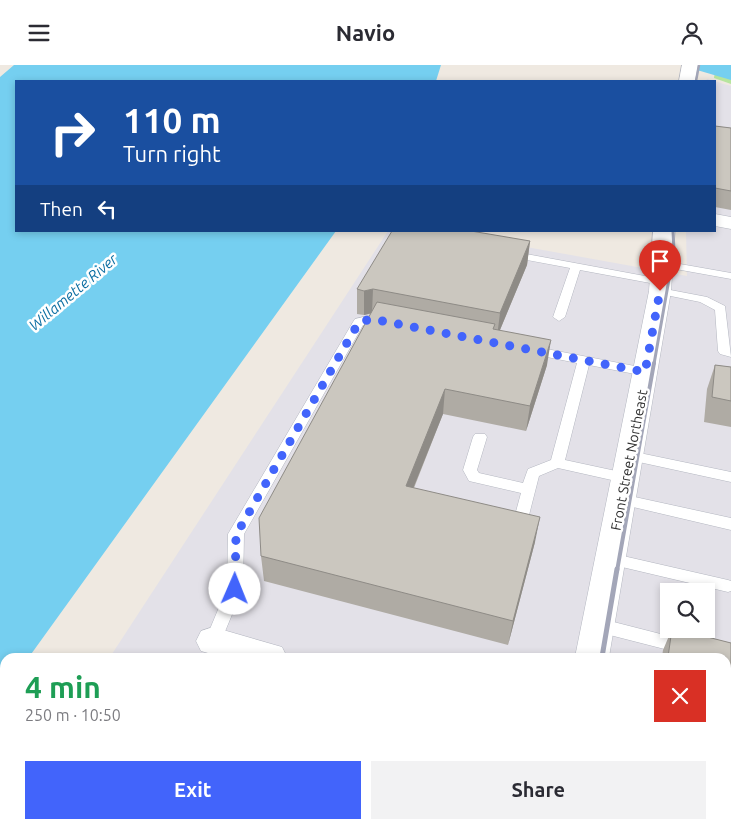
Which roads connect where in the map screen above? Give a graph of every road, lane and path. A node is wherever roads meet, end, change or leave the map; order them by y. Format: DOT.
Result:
graph roads {
  1 [pos="716,220"];
  2 [pos="731,223"];
  3 [pos="664,232"];
  4 [pos="500,253"];
  5 [pos="576,266"];
  6 [pos="731,276"];
  7 [pos="661,279"];
  8 [pos="559,317"];
  9 [pos="400,324"];
  10 [pos="520,348"];
  11 [pos="731,353"];
  12 [pos="584,361"];
  13 [pos="645,372"];
  14 [pos="480,437"];
  15 [pos="557,463"];
  16 [pos="625,477"];
  17 [pos="731,477"];
  18 [pos="529,490"];
  19 [pos="521,519"];
  20 [pos="731,524"];
  21 [pos="610,559"];
  22 [pos="728,586"];
  23 [pos="598,625"];
  24 [pos="213,641"];
  25 [pos="698,651"];
  26 [pos="256,653"];
  27 [pos="593,653"];
  1 -- 2 [label="street"];
  3 -- 7 [label="street, Front Street Northeast"];
  4 -- 5 [label="lane"];
  5 -- 7 [label="lane"];
  5 -- 8 [label="lane"];
  6 -- 7 [label="lane"];
  7 -- 11 [label="lane"];
  7 -- 13 [label="street, Front Street Northeast"];
  9 -- 24 [label="lane"];
  10 -- 12 [label="lane"];
  12 -- 13 [label="lane"];
  12 -- 15 [label="lane"];
  13 -- 16 [label="street, Front Street Northeast"];
  14 -- 18 [label="lane"];
  15 -- 16 [label="lane"];
  15 -- 18 [label="lane"];
  16 -- 17 [label="lane"];
  16 -- 20 [label="lane"];
  16 -- 21 [label="street, Front Street Northeast"];
  18 -- 19 [label="lane"];
  21 -- 22 [label="lane"];
  21 -- 23 [label="street, Front Street Northeast"];
  23 -- 25 [label="lane"];
  23 -- 27 [label="street, Front Street Northeast"];
  24 -- 26 [label="street"];
}
